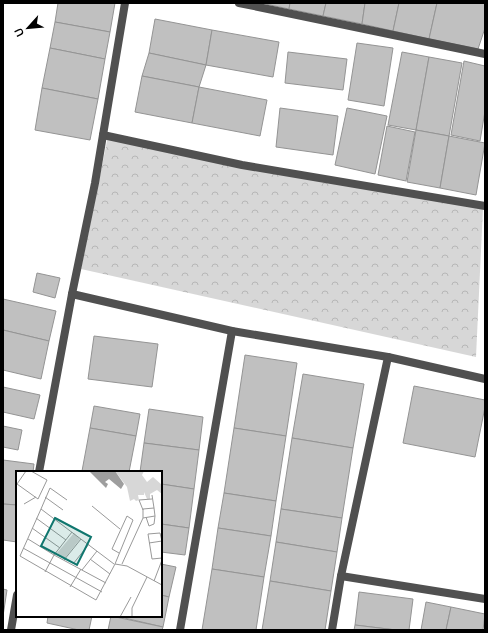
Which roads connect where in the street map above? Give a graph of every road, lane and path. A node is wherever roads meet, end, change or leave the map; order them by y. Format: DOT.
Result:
graph roads {
  1 [pos="125,3"];
  2 [pos="239,3"];
  3 [pos="485,54"];
  4 [pos="103,135"];
  5 [pos="485,206"];
  6 [pos="72,294"];
  7 [pos="232,331"];
  8 [pos="388,357"];
  9 [pos="485,379"];
  10 [pos="39,471"];
  11 [pos="341,576"];
  12 [pos="485,599"];
  13 [pos="16,601"];
  14 [pos="11,630"];
  15 [pos="180,630"];
  16 [pos="332,630"];
  1 -- 4 [label="street"];
  2 -- 3 [label="street"];
  4 -- 5 [label="street"];
  4 -- 6 [label="street"];
  6 -- 7 [label="street"];
  6 -- 10 [label="street"];
  7 -- 8 [label="street"];
  7 -- 15 [label="street"];
  8 -- 9 [label="street"];
  8 -- 11 [label="street"];
  11 -- 12 [label="street"];
  11 -- 16 [label="street"];
  13 -- 14 [label="street"];
}
